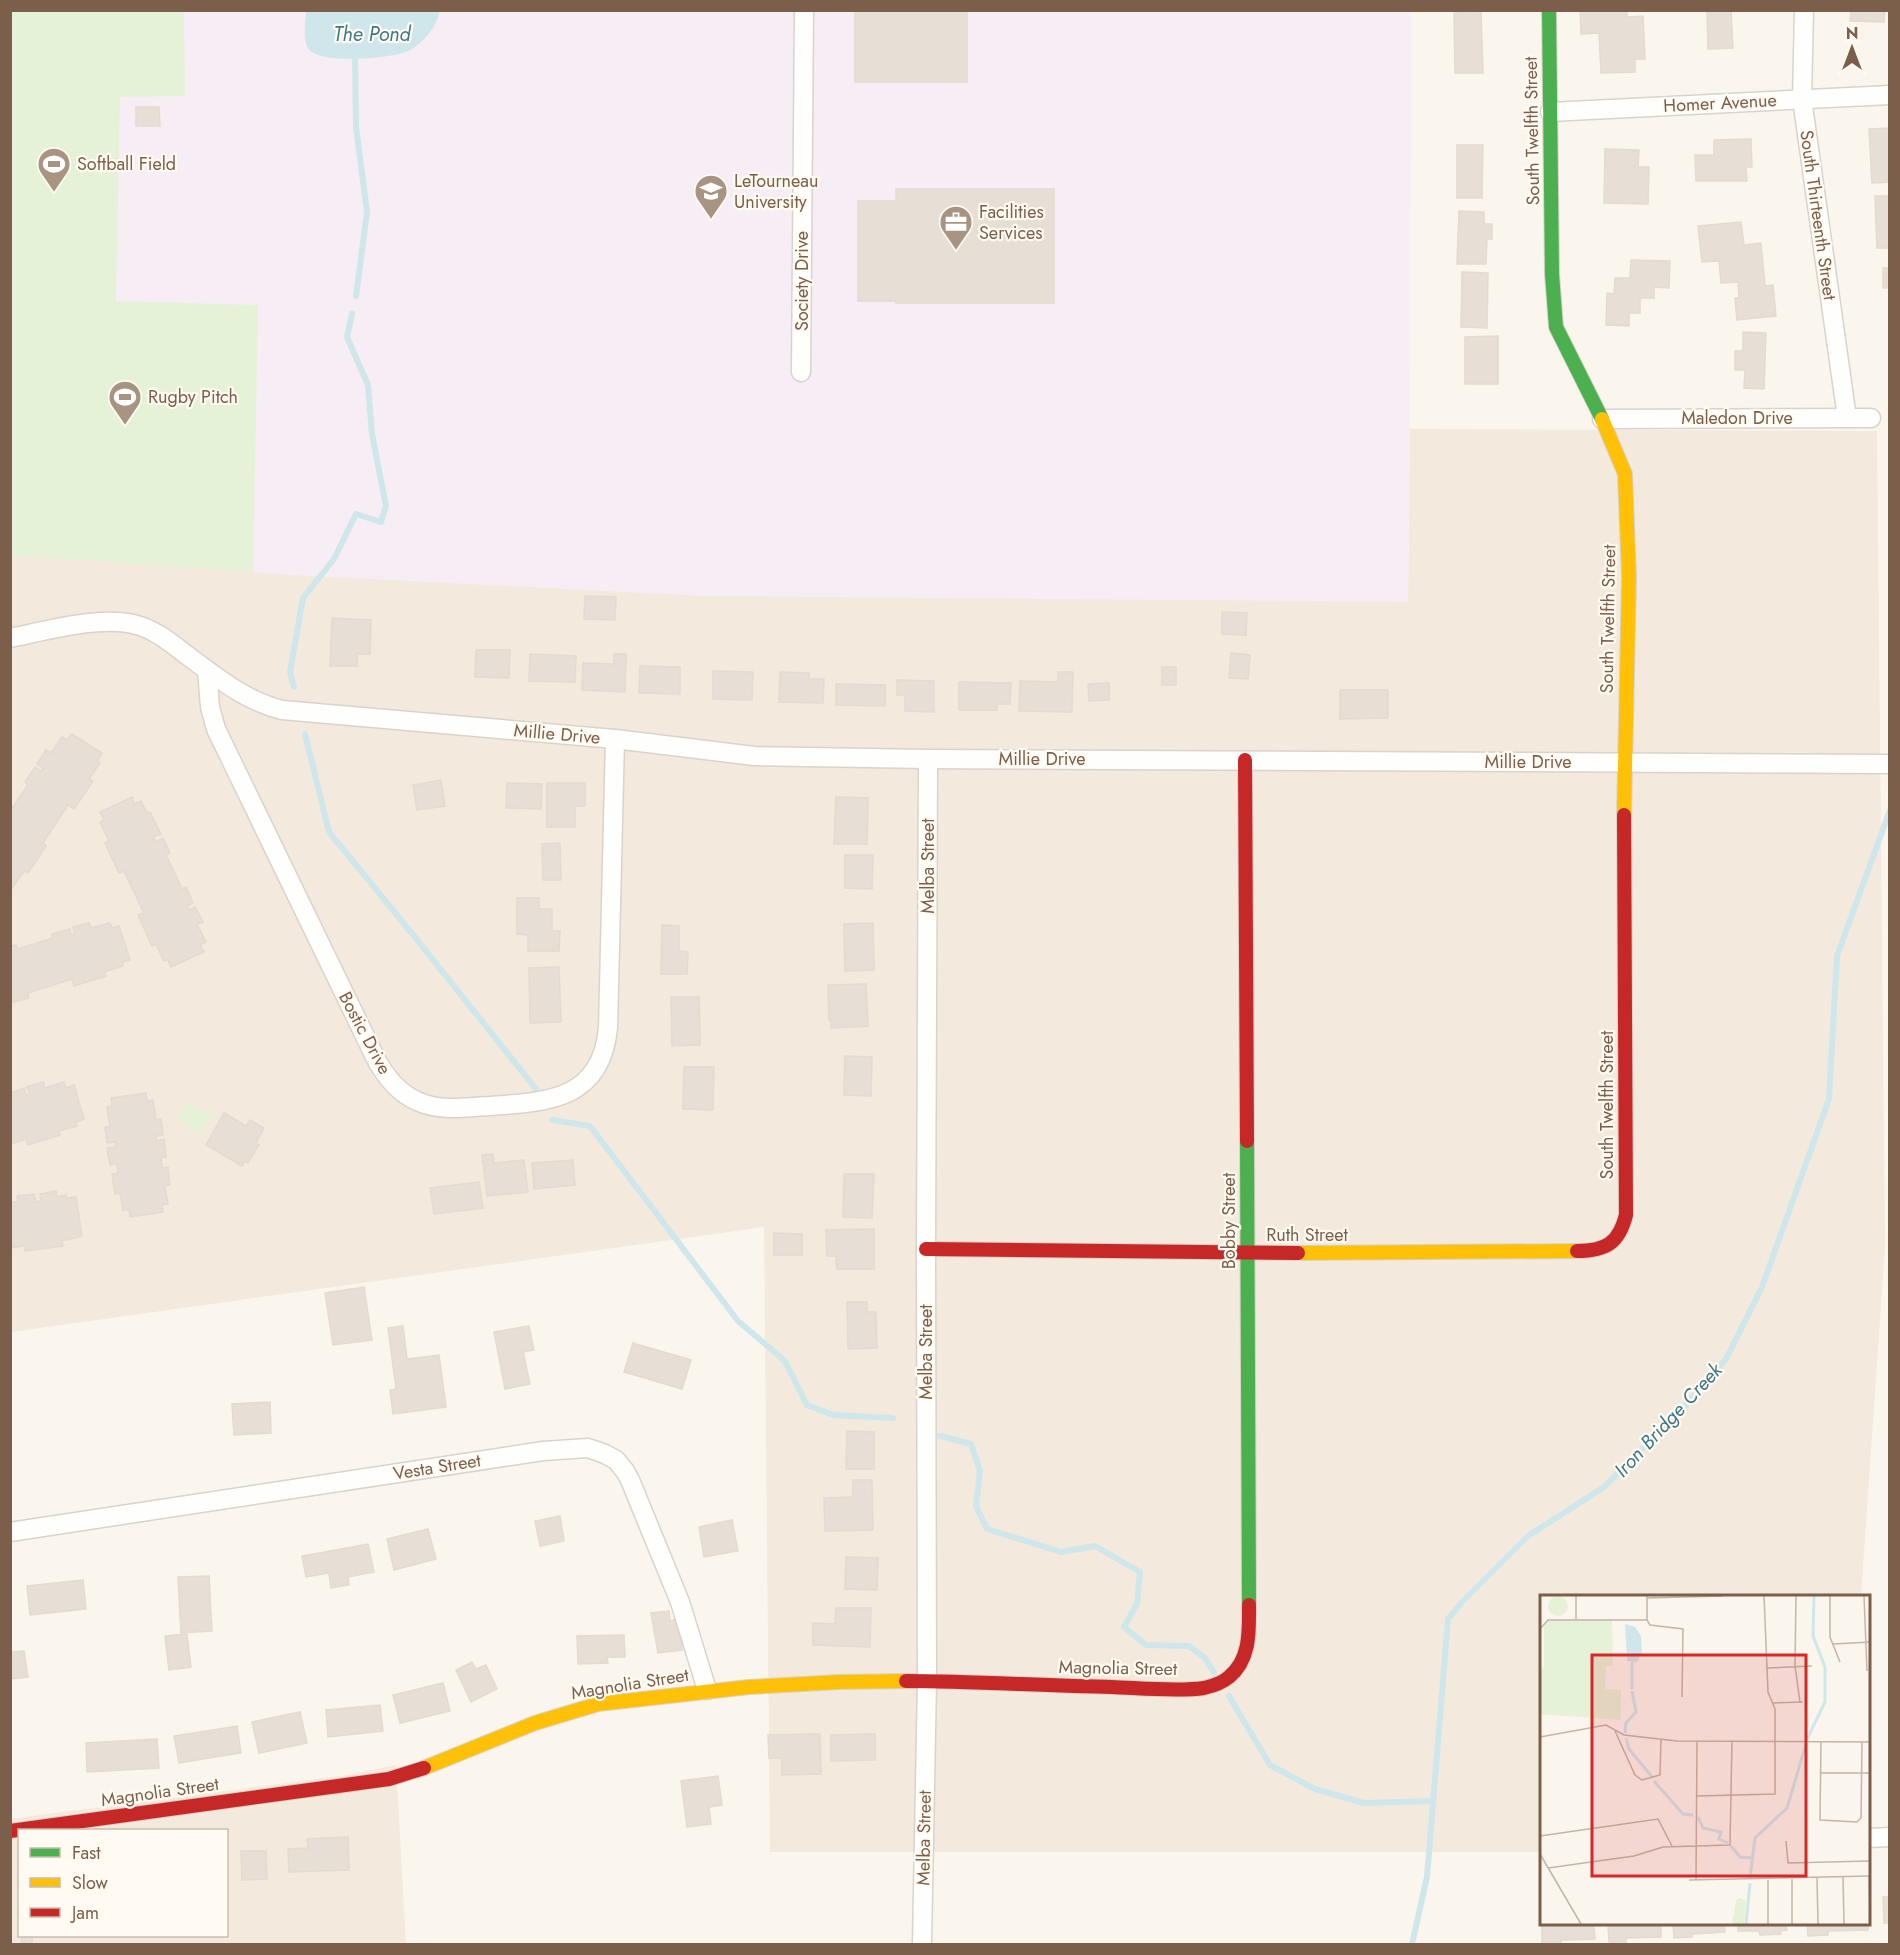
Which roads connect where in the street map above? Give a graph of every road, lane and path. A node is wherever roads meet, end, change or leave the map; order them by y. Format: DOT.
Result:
graph roads {
  1 [pos="804,10"];
  2 [pos="1549,10"];
  3 [pos="1804,10"];
  4 [pos="1890,95"];
  5 [pos="1802,99"];
  6 [pos="1550,112"];
  7 [pos="801,372"];
  8 [pos="1847,418"];
  9 [pos="1871,418"];
  10 [pos="1602,419"];
  11 [pos="10,638"];
  12 [pos="207,670"];
  13 [pos="615,738"];
  14 [pos="928,759"];
  15 [pos="1245,760"];
  16 [pos="1624,762"];
  17 [pos="1890,764"];
  18 [pos="1615,1241"];
  19 [pos="926,1249"];
  20 [pos="1247,1253"];
  21 [pos="10,1532"];
  22 [pos="1231,1676"];
  23 [pos="927,1681"];
  24 [pos="707,1690"];
  25 [pos="25,1829"];
  26 [pos="1890,1837"];
  27 [pos="1870,1838"];
  28 [pos="922,1944"];
  1 -- 7 [label="street, Society Drive"];
  2 -- 6 [label="street, South Twelfth Street"];
  3 -- 5 [label="street, South Thirteenth Street"];
  4 -- 5 [label="street, Homer Avenue"];
  5 -- 6 [label="street, Homer Avenue"];
  5 -- 8 [label="street, South Thirteenth Street"];
  6 -- 10 [label="street, South Twelfth Street"];
  8 -- 9 [label="street, Maledon Drive"];
  8 -- 10 [label="street, Maledon Drive"];
  10 -- 16 [label="street, South Twelfth Street"];
  11 -- 12 [label="street"];
  12 -- 13 [label="street, Millie Drive"];
  12 -- 13 [label="street, Bostic Drive"];
  13 -- 14 [label="street, Millie Drive"];
  14 -- 15 [label="street, Millie Drive"];
  14 -- 19 [label="street, Melba Street"];
  15 -- 16 [label="street, Millie Drive"];
  15 -- 20 [label="street, Bobby Street"];
  16 -- 17 [label="street, Millie Drive"];
  16 -- 18 [label="street, South Twelfth Street"];
  18 -- 20 [label="street, Ruth Street"];
  19 -- 20 [label="street, Ruth Street"];
  19 -- 23 [label="street, Melba Street"];
  20 -- 22 [label="street, Bobby Street"];
  21 -- 24 [label="street, Vesta Street"];
  22 -- 23 [label="street, Magnolia Street"];
  23 -- 24 [label="street, Magnolia Street"];
  23 -- 28 [label="street, Melba Street"];
  24 -- 25 [label="street, Magnolia Street"];
  26 -- 27 [label="street"];
}
